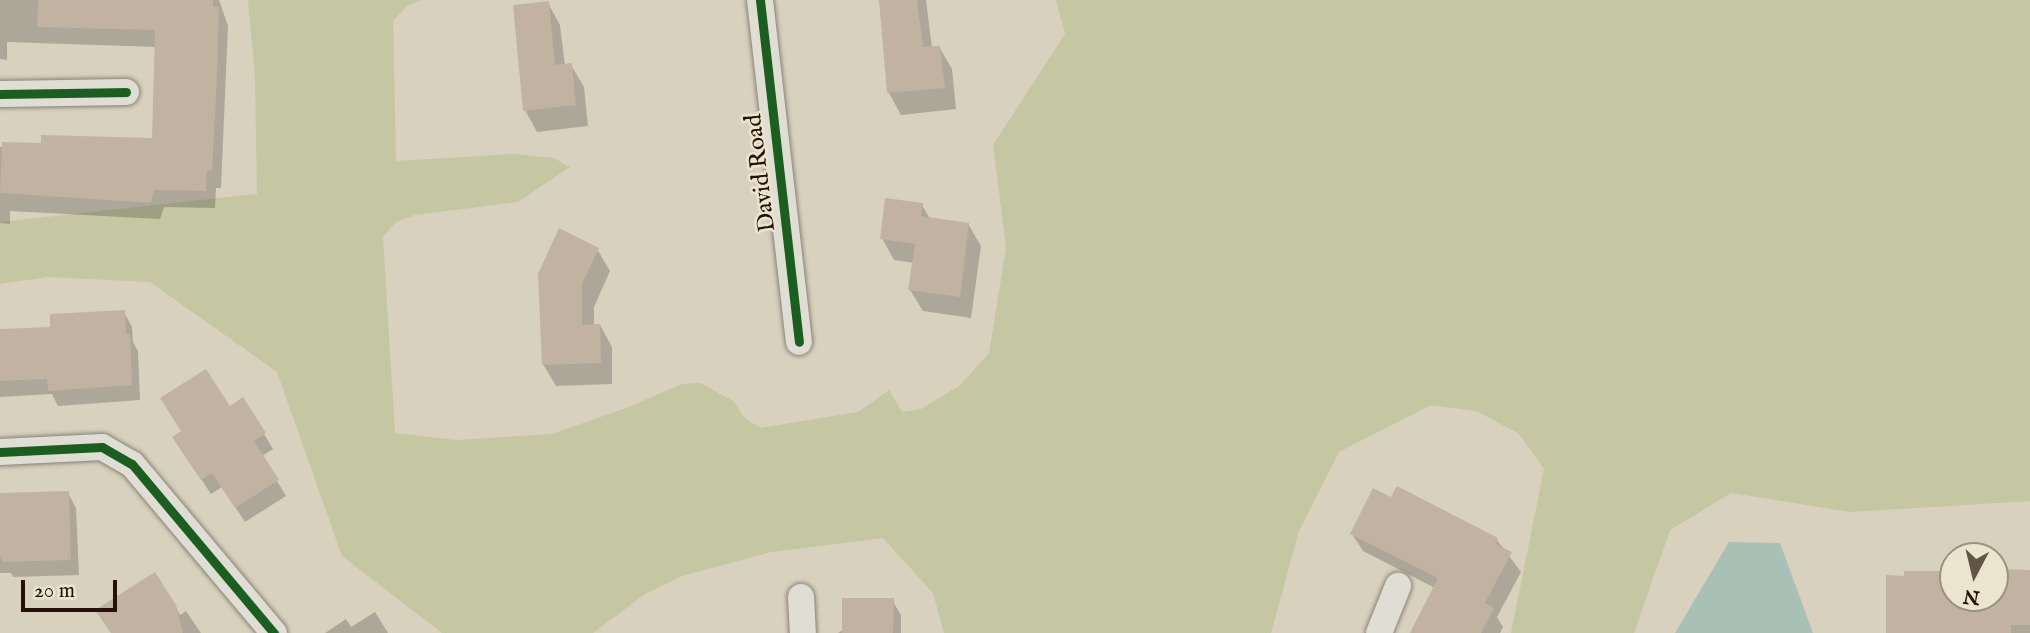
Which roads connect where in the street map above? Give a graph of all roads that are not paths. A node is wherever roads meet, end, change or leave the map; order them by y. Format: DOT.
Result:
graph roads {
  1 [pos="760,0"];
  2 [pos="126,92"];
  3 [pos="0,94"];
  4 [pos="799,342"];
  5 [pos="0,452"];
  6 [pos="1398,586"];
  7 [pos="801,597"];
  8 [pos="274,633"];
  9 [pos="803,633"];
  10 [pos="1379,633"];
  1 -- 4 [label="street, David Road"];
  2 -- 3 [label="street"];
  5 -- 8 [label="street"];
  6 -- 10 [label="street"];
  7 -- 9 [label="street"];
}
